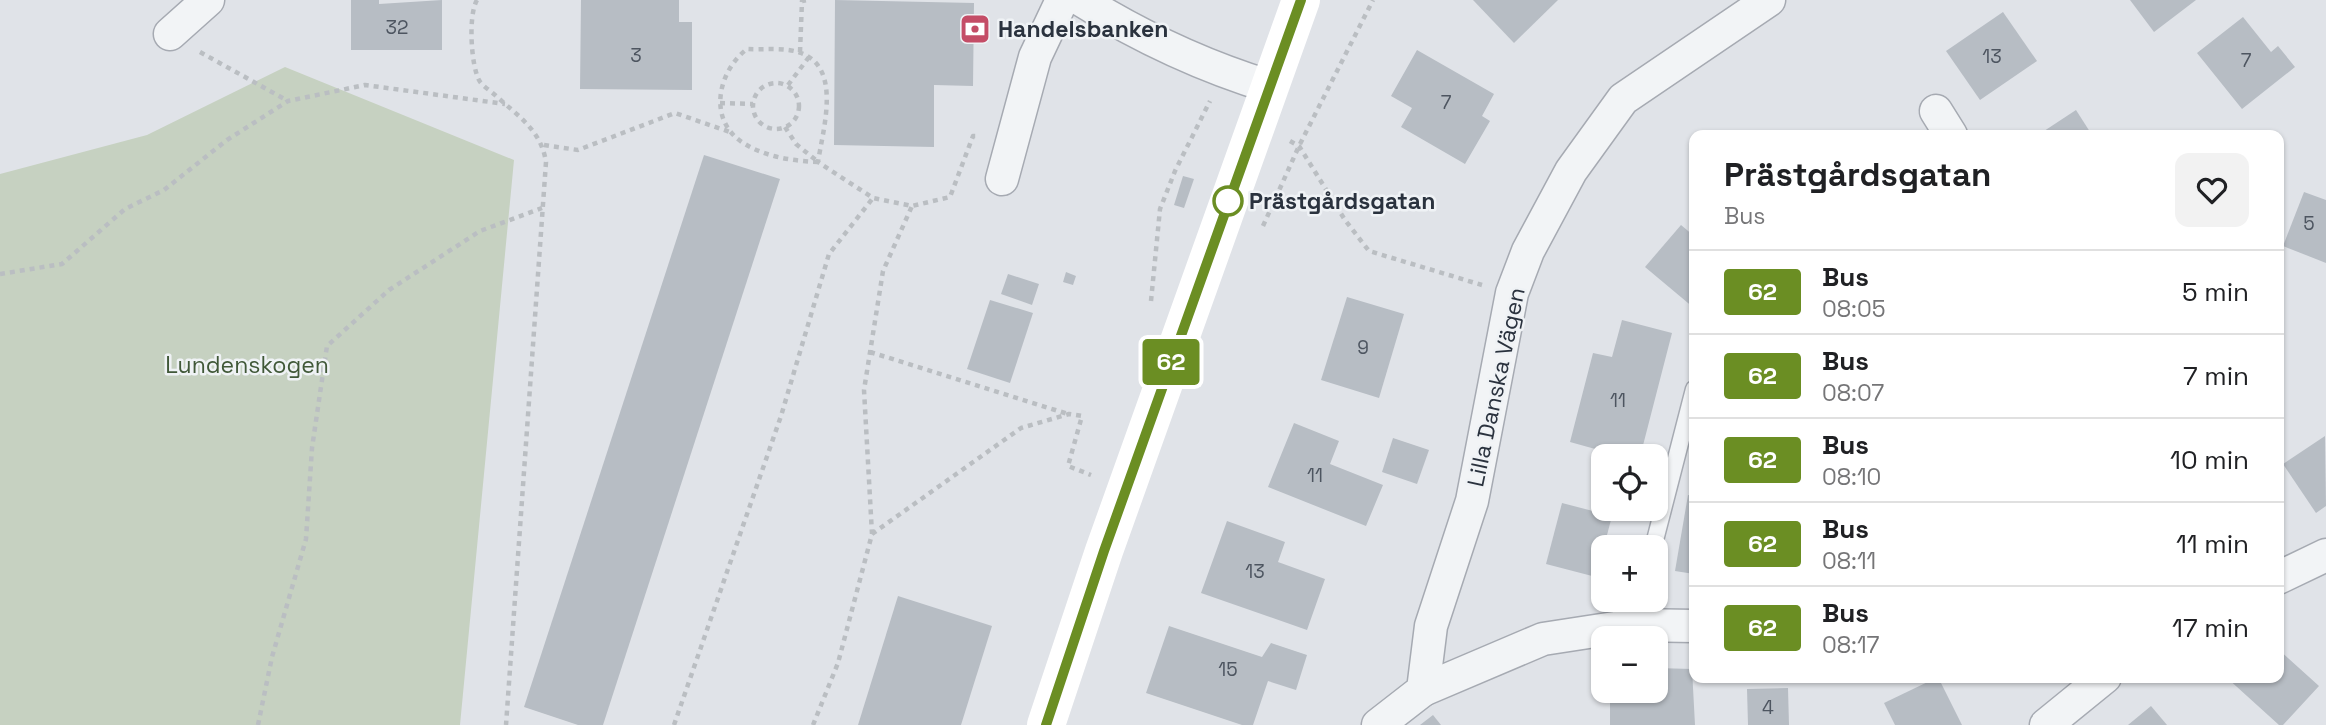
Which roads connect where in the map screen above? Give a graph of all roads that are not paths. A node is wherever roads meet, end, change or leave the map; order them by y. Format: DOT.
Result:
graph roads {
  1 [pos="208,0"];
  2 [pos="1062,0"];
  3 [pos="1081,0"];
  4 [pos="1301,0"];
  5 [pos="1769,0"];
  6 [pos="170,34"];
  7 [pos="1271,87"];
  8 [pos="1002,179"];
  9 [pos="1689,408"];
  10 [pos="1656,535"];
  11 [pos="2326,555"];
  12 [pos="2284,575"];
  13 [pos="1637,612"];
  14 [pos="1689,625"];
  15 [pos="2098,683"];
  16 [pos="1423,690"];
  17 [pos="1046,725"];
  18 [pos="1378,725"];
  19 [pos="2046,725"];
  1 -- 6 [label="street"];
  2 -- 8 [label="street"];
  3 -- 7 [label="street"];
  4 -- 7 [label="street"];
  5 -- 16 [label="street, Lilla Danska Vägen"];
  7 -- 17 [label="street"];
  9 -- 10 [label="lane"];
  11 -- 12 [label="street"];
  13 -- 14 [label="street"];
  13 -- 16 [label="street"];
  15 -- 19 [label="street"];
  16 -- 18 [label="street"];
}
